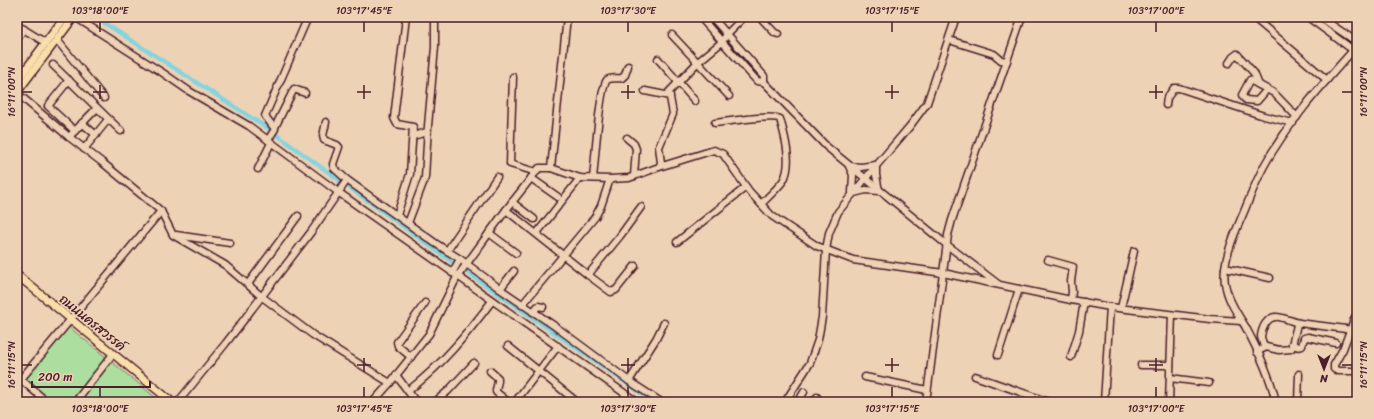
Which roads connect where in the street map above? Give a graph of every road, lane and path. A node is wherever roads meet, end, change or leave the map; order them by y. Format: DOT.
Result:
graph roads {
  1 [pos="65,17"];
  2 [pos="74,17"];
  3 [pos="308,17"];
  4 [pos="406,17"];
  5 [pos="435,17"];
  6 [pos="567,17"];
  7 [pos="700,17"];
  8 [pos="712,17"];
  9 [pos="744,17"];
  10 [pos="760,17"];
  11 [pos="956,17"];
  12 [pos="1022,17"];
  13 [pos="1253,17"];
  14 [pos="1308,17"];
  15 [pos="1320,17"];
  16 [pos="17,25"];
  17 [pos="24,29"];
  18 [pos="727,34"];
  19 [pos="778,34"];
  20 [pos="672,35"];
  21 [pos="17,39"];
  22 [pos="57,40"];
  23 [pos="949,40"];
  24 [pos="722,42"];
  25 [pos="1357,42"];
  26 [pos="46,43"];
  27 [pos="1355,48"];
  28 [pos="658,59"];
  29 [pos="1004,60"];
  30 [pos="698,62"];
  31 [pos="1229,63"];
  32 [pos="53,65"];
  33 [pos="628,66"];
  34 [pos="513,77"];
  35 [pos="69,80"];
  36 [pos="1327,80"];
  37 [pos="17,81"];
  38 [pos="678,82"];
  39 [pos="764,82"];
  40 [pos="1260,85"];
  41 [pos="645,91"];
  42 [pos="17,92"];
  43 [pos="305,93"];
  44 [pos="1264,93"];
  45 [pos="670,96"];
  46 [pos="729,96"];
  47 [pos="104,98"];
  48 [pos="695,101"];
  49 [pos="1166,105"];
  50 [pos="97,108"];
  51 [pos="1297,117"];
  52 [pos="106,122"];
  53 [pos="326,122"];
  54 [pos="1293,122"];
  55 [pos="82,123"];
  56 [pos="715,123"];
  57 [pos="275,128"];
  58 [pos="75,130"];
  59 [pos="121,131"];
  60 [pos="427,132"];
  61 [pos="96,135"];
  62 [pos="413,136"];
  63 [pos="69,138"];
  64 [pos="627,138"];
  65 [pos="269,140"];
  66 [pos="84,149"];
  67 [pos="876,165"];
  68 [pos="849,166"];
  69 [pos="659,167"];
  70 [pos="258,168"];
  71 [pos="551,168"];
  72 [pos="536,172"];
  73 [pos="634,176"];
  74 [pos="497,177"];
  75 [pos="531,178"];
  76 [pos="580,178"];
  77 [pos="593,178"];
  78 [pos="610,179"];
  79 [pos="864,179"];
  80 [pos="346,181"];
  81 [pos="746,188"];
  82 [pos="339,190"];
  83 [pos="879,191"];
  84 [pos="852,194"];
  85 [pos="558,197"];
  86 [pos="512,202"];
  87 [pos="761,204"];
  88 [pos="641,207"];
  89 [pos="506,210"];
  90 [pos="161,211"];
  91 [pos="397,215"];
  92 [pos="298,216"];
  93 [pos="534,219"];
  94 [pos="408,223"];
  95 [pos="489,233"];
  96 [pos="536,234"];
  97 [pos="173,235"];
  98 [pos="677,242"];
  99 [pos="230,243"];
  100 [pos="947,245"];
  101 [pos="826,250"];
  102 [pos="447,251"];
  103 [pos="1134,251"];
  104 [pos="516,253"];
  105 [pos="563,256"];
  106 [pos="460,260"];
  107 [pos="1048,260"];
  108 [pos="466,264"];
  109 [pos="635,266"];
  110 [pos="1225,268"];
  111 [pos="514,271"];
  112 [pos="943,273"];
  113 [pos="17,275"];
  114 [pos="455,275"];
  115 [pos="588,275"];
  116 [pos="1270,278"];
  117 [pos="248,284"];
  118 [pos="999,284"];
  119 [pos="500,289"];
  120 [pos="1019,289"];
  121 [pos="262,296"];
  122 [pos="1071,300"];
  123 [pos="492,301"];
  124 [pos="1084,302"];
  125 [pos="425,303"];
  126 [pos="522,305"];
  127 [pos="543,307"];
  128 [pos="1110,307"];
  129 [pos="1121,308"];
  130 [pos="533,312"];
  131 [pos="1172,315"];
  132 [pos="1355,317"];
  133 [pos="70,319"];
  134 [pos="1241,321"];
  135 [pos="664,323"];
  136 [pos="1299,323"];
  137 [pos="1346,328"];
  138 [pos="1336,343"];
  139 [pos="1292,344"];
  140 [pos="508,346"];
  141 [pos="558,346"];
  142 [pos="1264,348"];
  143 [pos="1257,352"];
  144 [pos="113,354"];
  145 [pos="998,355"];
  146 [pos="411,357"];
  147 [pos="1071,357"];
  148 [pos="474,363"];
  149 [pos="1141,365"];
  150 [pos="1170,365"];
  151 [pos="490,371"];
  152 [pos="539,371"];
  153 [pos="1357,371"];
  154 [pos="1299,374"];
  155 [pos="396,375"];
  156 [pos="865,376"];
  157 [pos="975,376"];
  158 [pos="19,378"];
  159 [pos="1170,378"];
  160 [pos="629,381"];
  161 [pos="1209,382"];
  162 [pos="390,383"];
  163 [pos="927,390"];
  164 [pos="408,391"];
  165 [pos="804,392"];
  166 [pos="1030,395"];
  167 [pos="653,400"];
  168 [pos="47,402"];
  169 [pos="75,402"];
  170 [pos="172,402"];
  171 [pos="178,402"];
  172 [pos="373,402"];
  173 [pos="416,402"];
  174 [pos="436,402"];
  175 [pos="508,402"];
  176 [pos="515,402"];
  177 [pos="577,402"];
  178 [pos="637,402"];
  179 [pos="661,402"];
  180 [pos="785,402"];
  181 [pos="798,402"];
  182 [pos="926,402"];
  183 [pos="1027,402"];
  184 [pos="1049,402"];
  185 [pos="1104,402"];
  186 [pos="1169,402"];
  187 [pos="1276,402"];
  188 [pos="1298,402"];
  1 -- 26 [label="main road"];
  2 -- 22 [label="main road"];
  2 -- 65 [label="street"];
  3 -- 57 [label="street"];
  4 -- 62 [label="street"];
  5 -- 60 [label="street"];
  6 -- 71 [label="street"];
  7 -- 24 [label="street"];
  8 -- 18 [label="street"];
  9 -- 18 [label="street"];
  10 -- 19 [label="street"];
  11 -- 23 [label="street"];
  12 -- 29 [label="street"];
  13 -- 36 [label="street"];
  14 -- 27 [label="street"];
  15 -- 25 [label="street"];
  16 -- 17 [label="street"];
  17 -- 21 [label="street"];
  17 -- 26 [label="street"];
  18 -- 24 [label="street"];
  18 -- 39 [label="street"];
  20 -- 30 [label="street"];
  22 -- 42 [label="main road"];
  22 -- 47 [label="street"];
  23 -- 29 [label="street"];
  23 -- 67 [label="street"];
  24 -- 30 [label="street"];
  24 -- 39 [label="street"];
  26 -- 37 [label="main road"];
  27 -- 36 [label="street"];
  28 -- 38 [label="street"];
  29 -- 100 [label="street"];
  30 -- 38 [label="street"];
  30 -- 46 [label="street"];
  31 -- 40 [label="street"];
  32 -- 35 [label="street"];
  33 -- 77 [label="street"];
  34 -- 72 [label="street"];
  35 -- 50 [label="street"];
  35 -- 58 [label="street"];
  36 -- 51 [label="street"];
  38 -- 45 [label="street"];
  38 -- 48 [label="street"];
  39 -- 68 [label="street"];
  40 -- 44 [label="street"];
  40 -- 51 [label="street"];
  41 -- 45 [label="street"];
  42 -- 63 [label="street"];
  43 -- 57 [label="street"];
  45 -- 69 [label="street"];
  49 -- 54 [label="street"];
  50 -- 55 [label="street"];
  50 -- 59 [label="street"];
  51 -- 54 [label="street"];
  52 -- 61 [label="street"];
  53 -- 80 [label="street"];
  54 -- 110 [label="street"];
  55 -- 58 [label="street"];
  55 -- 61 [label="street"];
  56 -- 87 [label="street"];
  57 -- 65 [label="street"];
  58 -- 63 [label="street"];
  60 -- 62 [label="street"];
  60 -- 94 [label="street"];
  61 -- 66 [label="street"];
  62 -- 91 [label="street"];
  63 -- 66 [label="street"];
  64 -- 73 [label="street"];
  65 -- 70 [label="street"];
  65 -- 82 [label="street"];
  66 -- 90 [label="street"];
  67 -- 68 [label="street"];
  67 -- 79 [label="street"];
  67 -- 83 [label="street"];
  68 -- 79 [label="street"];
  68 -- 84 [label="street"];
  69 -- 73 [label="street"];
  69 -- 81 [label="street"];
  71 -- 72 [label="street"];
  71 -- 76 [label="street"];
  72 -- 75 [label="street"];
  73 -- 78 [label="street"];
  74 -- 102 [label="street"];
  75 -- 85 [label="street"];
  75 -- 86 [label="street"];
  76 -- 77 [label="street"];
  76 -- 96 [label="street"];
  77 -- 78 [label="street"];
  78 -- 105 [label="street"];
  79 -- 83 [label="street"];
  79 -- 84 [label="street"];
  80 -- 82 [label="street"];
  80 -- 91 [label="street"];
  81 -- 87 [label="street"];
  81 -- 98 [label="street"];
  82 -- 114 [label="street"];
  82 -- 121 [label="street"];
  83 -- 84 [label="street"];
  83 -- 100 [label="street"];
  84 -- 101 [label="street"];
  86 -- 89 [label="street"];
  86 -- 93 [label="street"];
  87 -- 101 [label="street"];
  88 -- 115 [label="street"];
  89 -- 95 [label="street"];
  89 -- 96 [label="street"];
  90 -- 97 [label="street"];
  90 -- 133 [label="street"];
  91 -- 94 [label="street"];
  92 -- 117 [label="street"];
  94 -- 102 [label="street"];
  95 -- 104 [label="street"];
  95 -- 108 [label="street"];
  96 -- 105 [label="street"];
  97 -- 99 [label="street"];
  97 -- 117 [label="street"];
  100 -- 112 [label="street"];
  100 -- 118 [label="street"];
  101 -- 112 [label="street"];
  101 -- 180 [label="street"];
  102 -- 106 [label="street"];
  103 -- 129 [label="street"];
  105 -- 115 [label="street"];
  105 -- 126 [label="street"];
  106 -- 108 [label="street"];
  106 -- 114 [label="street"];
  107 -- 122 [label="street"];
  108 -- 114 [label="street"];
  108 -- 119 [label="street"];
  109 -- 115 [label="street"];
  110 -- 116 [label="street"];
  110 -- 134 [label="street"];
  111 -- 119 [label="street"];
  112 -- 118 [label="street"];
  112 -- 163 [label="street"];
  113 -- 133 [label="main road, ถนนนครสวรรค์"];
  114 -- 123 [label="street"];
  114 -- 146 [label="street"];
  117 -- 121 [label="street"];
  118 -- 120 [label="street"];
  119 -- 126 [label="street"];
  120 -- 122 [label="street"];
  120 -- 145 [label="street"];
  121 -- 162 [label="street"];
  121 -- 171 [label="street"];
  122 -- 124 [label="street"];
  123 -- 141 [label="street"];
  123 -- 164 [label="street"];
  124 -- 128 [label="street"];
  124 -- 147 [label="street"];
  125 -- 146 [label="street"];
  126 -- 130 [label="street"];
  127 -- 130 [label="street"];
  128 -- 129 [label="street"];
  128 -- 185 [label="street"];
  129 -- 131 [label="street"];
  130 -- 160 [label="street"];
  131 -- 134 [label="street"];
  131 -- 150 [label="street"];
  132 -- 153 [label="street"];
  133 -- 144 [label="main road, ถนนนครสวรรค์"];
  133 -- 158 [label="street"];
  134 -- 143 [label="street"];
  135 -- 160 [label="street"];
  136 -- 137 [label="street"];
  136 -- 139 [label="street"];
  136 -- 142 [label="street"];
  138 -- 139 [label="street"];
  139 -- 142 [label="street"];
  140 -- 152 [label="street"];
  141 -- 152 [label="street"];
  141 -- 178 [label="street"];
  142 -- 143 [label="street"];
  143 -- 187 [label="street"];
  144 -- 169 [label="street"];
  144 -- 170 [label="main road, ถนนนครสวรรค์"];
  146 -- 155 [label="street"];
  148 -- 174 [label="street"];
  149 -- 150 [label="street"];
  150 -- 159 [label="street"];
  151 -- 175 [label="street"];
  152 -- 176 [label="street"];
  152 -- 177 [label="street"];
  154 -- 188 [label="street"];
  155 -- 162 [label="street"];
  155 -- 164 [label="street"];
  156 -- 163 [label="street"];
  157 -- 166 [label="street"];
  158 -- 168 [label="street"];
  159 -- 161 [label="street"];
  159 -- 186 [label="street"];
  160 -- 167 [label="street"];
  162 -- 172 [label="street"];
  163 -- 182 [label="street"];
  164 -- 173 [label="street"];
  165 -- 181 [label="street"];
  166 -- 183 [label="street"];
  166 -- 184 [label="street"];
  167 -- 179 [label="street"];
}
